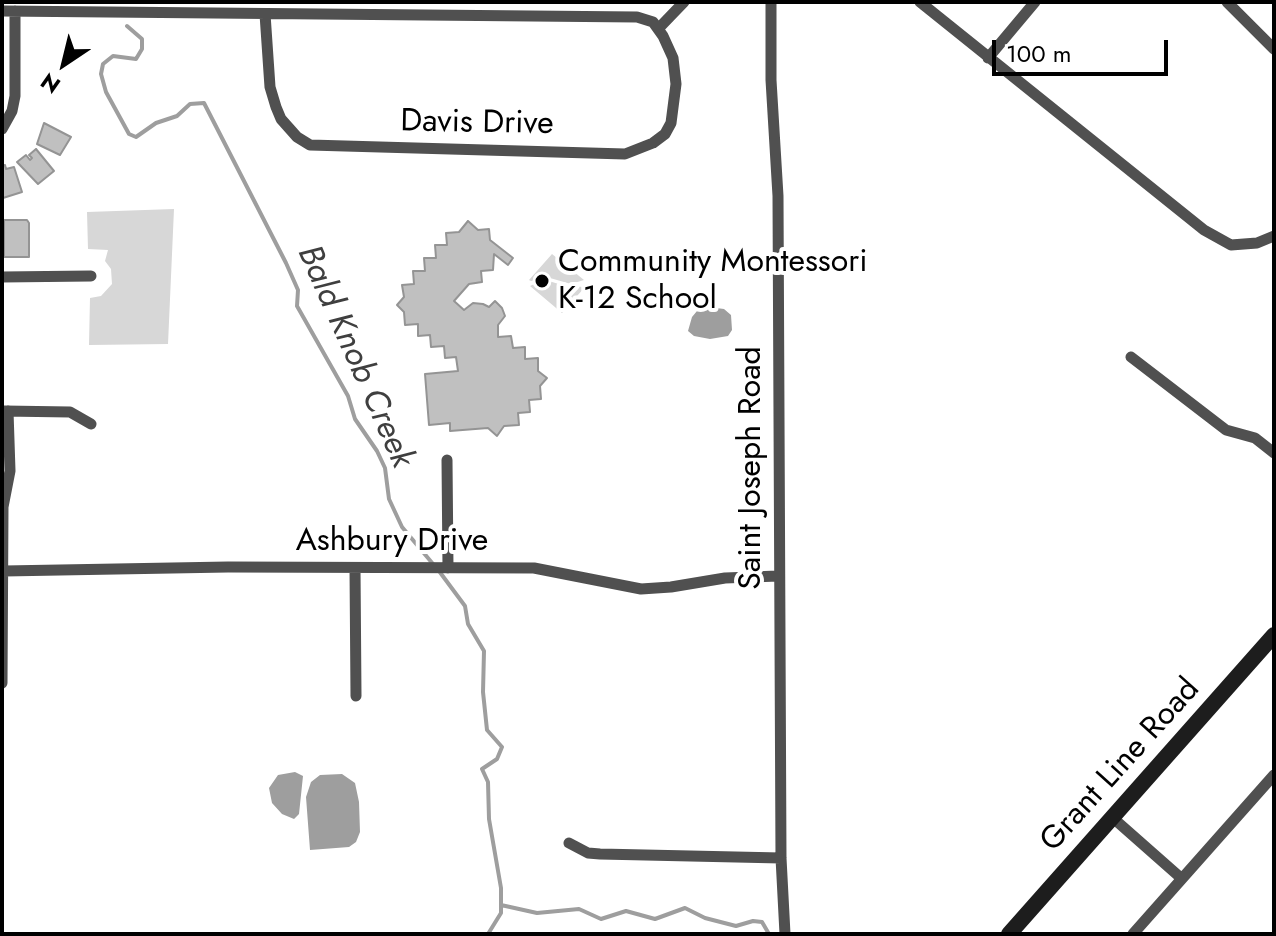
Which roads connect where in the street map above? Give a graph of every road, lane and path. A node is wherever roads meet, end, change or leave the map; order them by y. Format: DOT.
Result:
graph roads {
  1 [pos="684,2"];
  2 [pos="771,2"];
  3 [pos="920,2"];
  4 [pos="1035,2"];
  5 [pos="1227,2"];
  6 [pos="195,7"];
  7 [pos="2,11"];
  8 [pos="15,11"];
  9 [pos="265,14"];
  10 [pos="656,26"];
  11 [pos="1274,49"];
  12 [pos="988,58"];
  13 [pos="2,129"];
  14 [pos="1274,236"];
  15 [pos="91,276"];
  16 [pos="2,277"];
  17 [pos="1131,357"];
  18 [pos="5,411"];
  19 [pos="91,424"];
  20 [pos="1274,453"];
  21 [pos="447,460"];
  22 [pos="355,568"];
  23 [pos="446,568"];
  24 [pos="4,571"];
  25 [pos="778,576"];
  26 [pos="1274,635"];
  27 [pos="2,683"];
  28 [pos="356,696"];
  29 [pos="1274,775"];
  30 [pos="1113,818"];
  31 [pos="569,843"];
  32 [pos="781,858"];
  33 [pos="1181,878"];
  34 [pos="785,934"];
  35 [pos="1009,934"];
  36 [pos="1133,934"];
  1 -- 10 [label="street"];
  2 -- 25 [label="street, Saint Joseph Road"];
  3 -- 12 [label="street"];
  4 -- 12 [label="street"];
  5 -- 11 [label="street"];
  6 -- 8 [label="street"];
  6 -- 9 [label="street"];
  7 -- 8 [label="street"];
  8 -- 13 [label="street"];
  9 -- 10 [label="street"];
  9 -- 10 [label="street, Davis Drive"];
  12 -- 14 [label="street"];
  15 -- 16 [label="street"];
  17 -- 20 [label="street"];
  18 -- 19 [label="street"];
  18 -- 24 [label="street"];
  21 -- 23 [label="street"];
  22 -- 23 [label="street, Ashbury Drive"];
  22 -- 24 [label="street, Ashbury Drive"];
  22 -- 28 [label="street"];
  23 -- 25 [label="street, Ashbury Drive"];
  24 -- 27 [label="street"];
  25 -- 32 [label="street, Saint Joseph Road"];
  26 -- 30 [label="main road, Grant Line Road"];
  29 -- 33 [label="street"];
  30 -- 33 [label="street"];
  30 -- 35 [label="main road, Grant Line Road"];
  31 -- 32 [label="street"];
  32 -- 34 [label="street, Saint Joseph Road"];
  33 -- 36 [label="street"];
}
